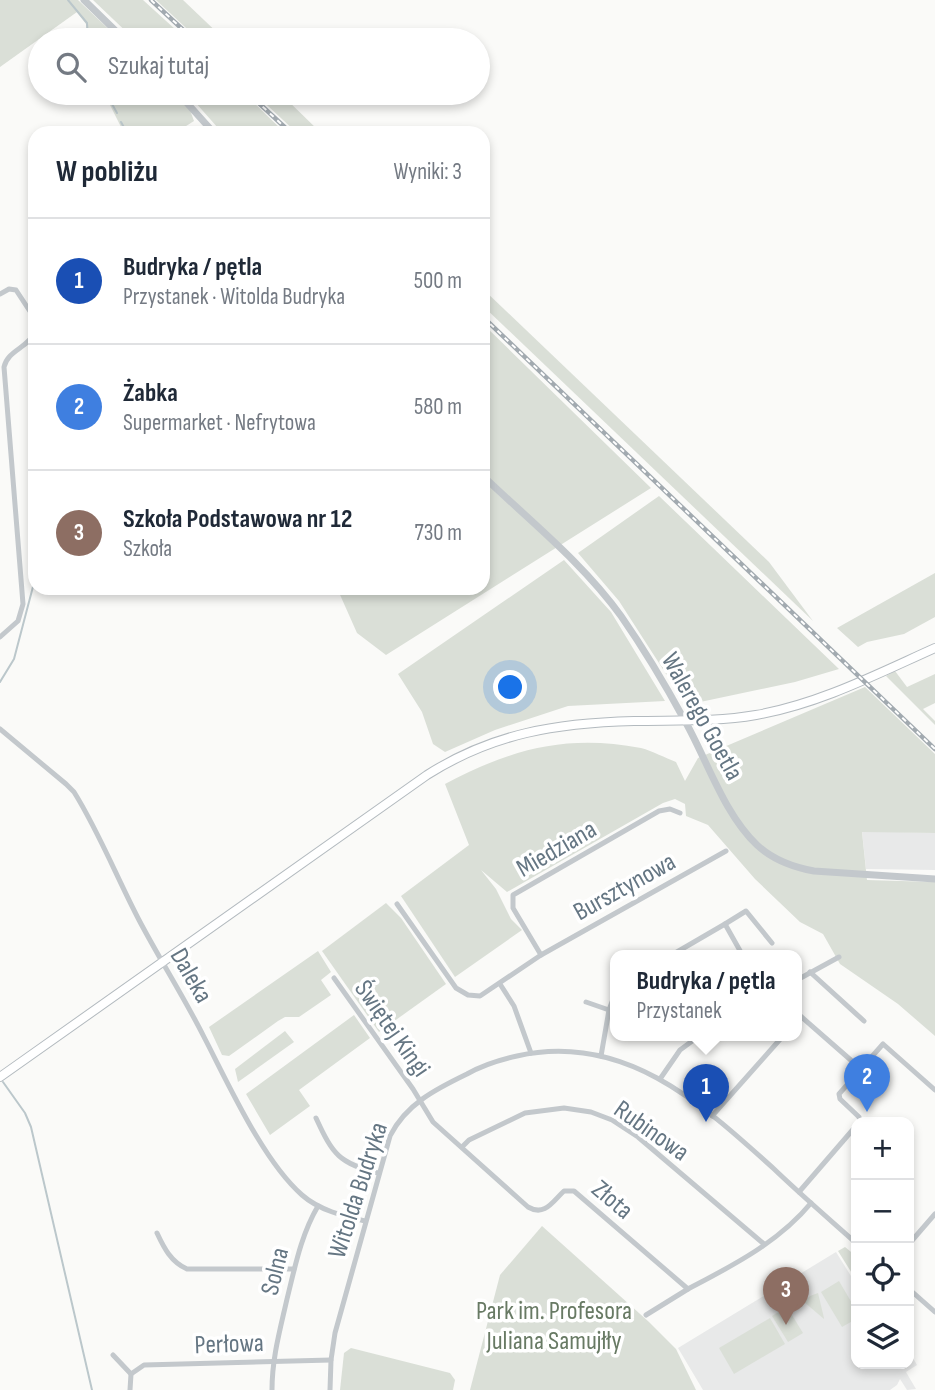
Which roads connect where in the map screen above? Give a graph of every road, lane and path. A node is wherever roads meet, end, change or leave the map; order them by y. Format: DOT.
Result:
graph roads {
  1 [pos="84,0"];
  2 [pos="113,28"];
  3 [pos="189,105"];
  4 [pos="208,126"];
  5 [pos="0,294"];
  6 [pos="28,308"];
  7 [pos="28,343"];
  8 [pos="490,483"];
  9 [pos="0,637"];
  10 [pos="935,648"];
  11 [pos="685,721"];
  12 [pos="0,729"];
  13 [pos="680,813"];
  14 [pos="726,851"];
  15 [pos="935,879"];
  16 [pos="397,904"];
  17 [pos="725,924"];
  18 [pos="772,943"];
  19 [pos="680,950"];
  20 [pos="740,950"];
  21 [pos="541,955"];
  22 [pos="839,957"];
  23 [pos="163,962"];
  24 [pos="810,972"];
  25 [pos="802,977"];
  26 [pos="334,978"];
  27 [pos="500,984"];
  28 [pos="586,1003"];
  29 [pos="610,1010"];
  30 [pos="802,1020"];
  31 [pos="864,1021"];
  32 [pos="692,1041"];
  33 [pos="779,1041"];
  34 [pos="531,1053"];
  35 [pos="601,1056"];
  36 [pos="861,1069"];
  37 [pos="0,1077"];
  38 [pos="660,1079"];
  39 [pos="935,1090"];
  40 [pos="420,1101"];
  41 [pos="712,1116"];
  42 [pos="858,1117"];
  43 [pos="316,1118"];
  44 [pos="851,1132"];
  45 [pos="462,1147"];
  46 [pos="378,1173"];
  47 [pos="799,1192"];
  48 [pos="811,1203"];
  49 [pos="318,1206"];
  50 [pos="935,1214"];
  51 [pos="365,1222"];
  52 [pos="157,1233"];
  53 [pos="851,1239"];
  54 [pos="910,1243"];
  55 [pos="764,1244"];
  56 [pos="294,1269"];
  57 [pos="688,1289"];
  58 [pos="914,1293"];
  59 [pos="935,1312"];
  60 [pos="646,1315"];
  61 [pos="113,1355"];
  62 [pos="331,1360"];
  63 [pos="272,1361"];
  64 [pos="131,1374"];
  65 [pos="130,1390"];
  66 [pos="272,1390"];
  67 [pos="330,1390"];
  1 -- 2 [label="street"];
  3 -- 4 [label="street"];
  5 -- 6 [label="street"];
  7 -- 9 [label="street"];
  8 -- 11 [label="street, Walerego Goetla"];
  10 -- 11 [label="main road"];
  11 -- 15 [label="street, Walerego Goetla"];
  11 -- 23 [label="main road"];
  12 -- 23 [label="street, Daleka"];
  13 -- 21 [label="street, Miedziana"];
  14 -- 21 [label="street, Bursztynowa"];
  16 -- 27 [label="street, Bursztynowa"];
  17 -- 18 [label="street"];
  17 -- 19 [label="street"];
  17 -- 20 [label="street"];
  21 -- 27 [label="street, Bursztynowa"];
  22 -- 24 [label="street"];
  23 -- 37 [label="main road"];
  23 -- 49 [label="street, Daleka"];
  24 -- 25 [label="street"];
  24 -- 31 [label="street"];
  26 -- 40 [label="street, Świętej Kingi"];
  27 -- 34 [label="street"];
  28 -- 29 [label="street"];
  29 -- 35 [label="street"];
  30 -- 36 [label="street"];
  32 -- 38 [label="street"];
  33 -- 41 [label="street"];
  34 -- 35 [label="street, Witolda Budryka"];
  34 -- 40 [label="street, Witolda Budryka"];
  35 -- 38 [label="street, Witolda Budryka"];
  36 -- 39 [label="street"];
  36 -- 42 [label="street"];
  38 -- 41 [label="street, Witolda Budryka"];
  40 -- 45 [label="street, Złota"];
  40 -- 46 [label="street, Witolda Budryka"];
  41 -- 47 [label="street, Witolda Budryka"];
  43 -- 46 [label="street"];
  44 -- 47 [label="street"];
  45 -- 55 [label="street, Rubinowa"];
  45 -- 57 [label="street, Złota"];
  46 -- 51 [label="street, Witolda Budryka"];
  47 -- 48 [label="street, Witolda Budryka"];
  48 -- 53 [label="street, Witolda Budryka"];
  48 -- 55 [label="street"];
  49 -- 51 [label="street, Daleka"];
  49 -- 56 [label="street, Solna"];
  50 -- 54 [label="street"];
  51 -- 62 [label="street, Witolda Budryka"];
  52 -- 56 [label="street"];
  55 -- 57 [label="street"];
  56 -- 63 [label="street, Solna"];
  57 -- 60 [label="street"];
  58 -- 59 [label="street"];
  61 -- 64 [label="street"];
  62 -- 63 [label="street, Perłowa"];
  62 -- 67 [label="street, Witolda Budryka"];
  63 -- 64 [label="street, Perłowa"];
  63 -- 66 [label="street, Solna"];
  64 -- 65 [label="street"];
}
